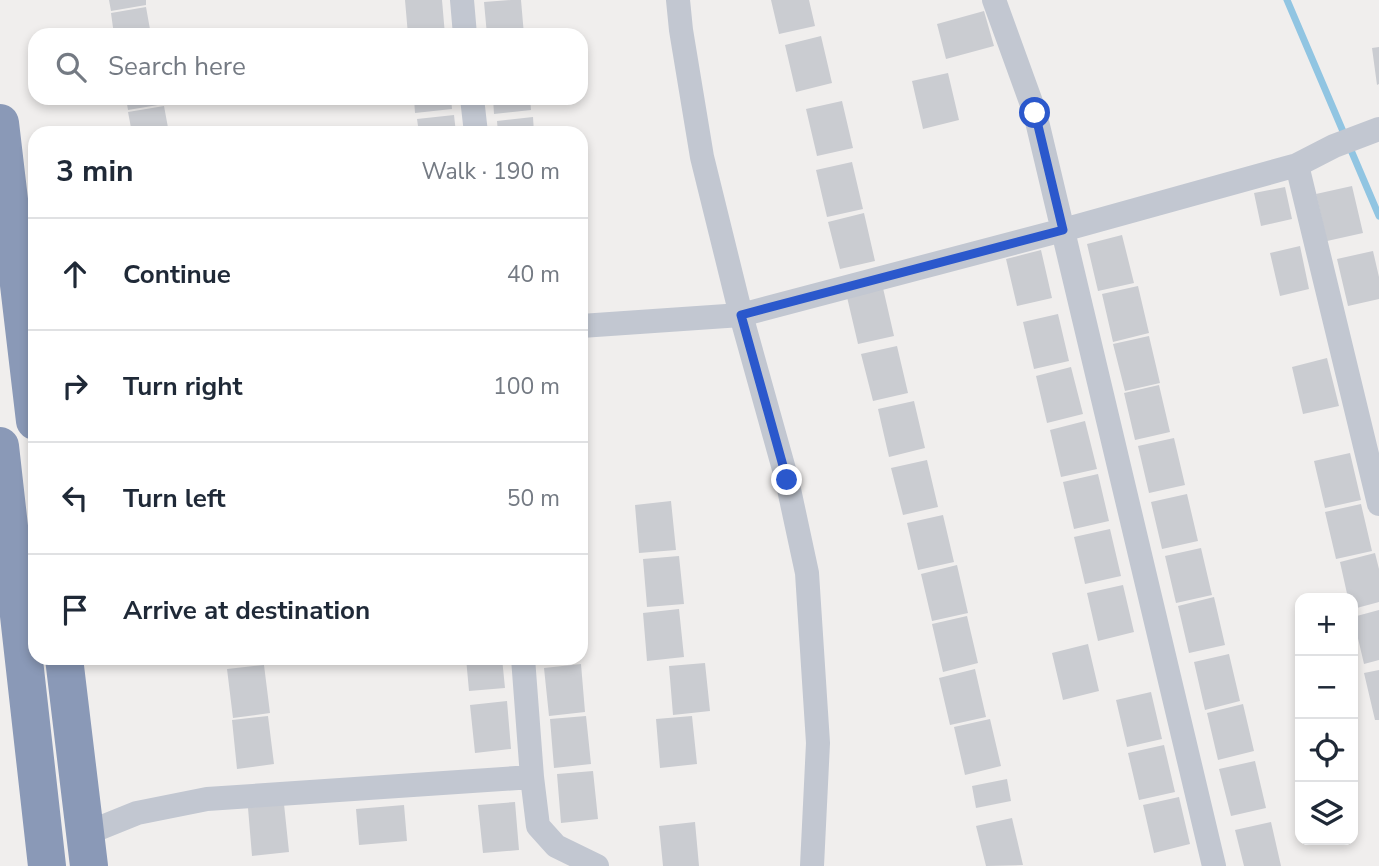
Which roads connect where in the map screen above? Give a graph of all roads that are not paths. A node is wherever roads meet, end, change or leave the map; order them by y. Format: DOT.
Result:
graph roads {
  1 [pos="462,0"];
  2 [pos="678,0"];
  3 [pos="994,0"];
  4 [pos="464,28"];
  5 [pos="473,105"];
  6 [pos="0,123"];
  7 [pos="475,126"];
  8 [pos="1377,129"];
  9 [pos="1297,164"];
  10 [pos="1063,230"];
  11 [pos="741,315"];
  12 [pos="588,326"];
  13 [pos="28,361"];
  14 [pos="0,446"];
  15 [pos="1379,504"];
  16 [pos="11,656"];
  17 [pos="65,665"];
  18 [pos="524,665"];
  19 [pos="532,778"];
  20 [pos="87,850"];
  21 [pos="47,866"];
  22 [pos="597,866"];
  23 [pos="812,866"];
  24 [pos="1214,866"];
  1 -- 4 [label="street"];
  2 -- 11 [label="street"];
  3 -- 10 [label="street"];
  5 -- 7 [label="street"];
  6 -- 13 [label="highway"];
  8 -- 9 [label="street"];
  9 -- 10 [label="street"];
  9 -- 15 [label="street"];
  10 -- 11 [label="street"];
  10 -- 24 [label="street"];
  11 -- 12 [label="street"];
  11 -- 23 [label="street"];
  14 -- 16 [label="highway"];
  16 -- 21 [label="highway"];
  17 -- 20 [label="highway"];
  18 -- 19 [label="street"];
  19 -- 20 [label="street"];
  19 -- 22 [label="street"];
}
